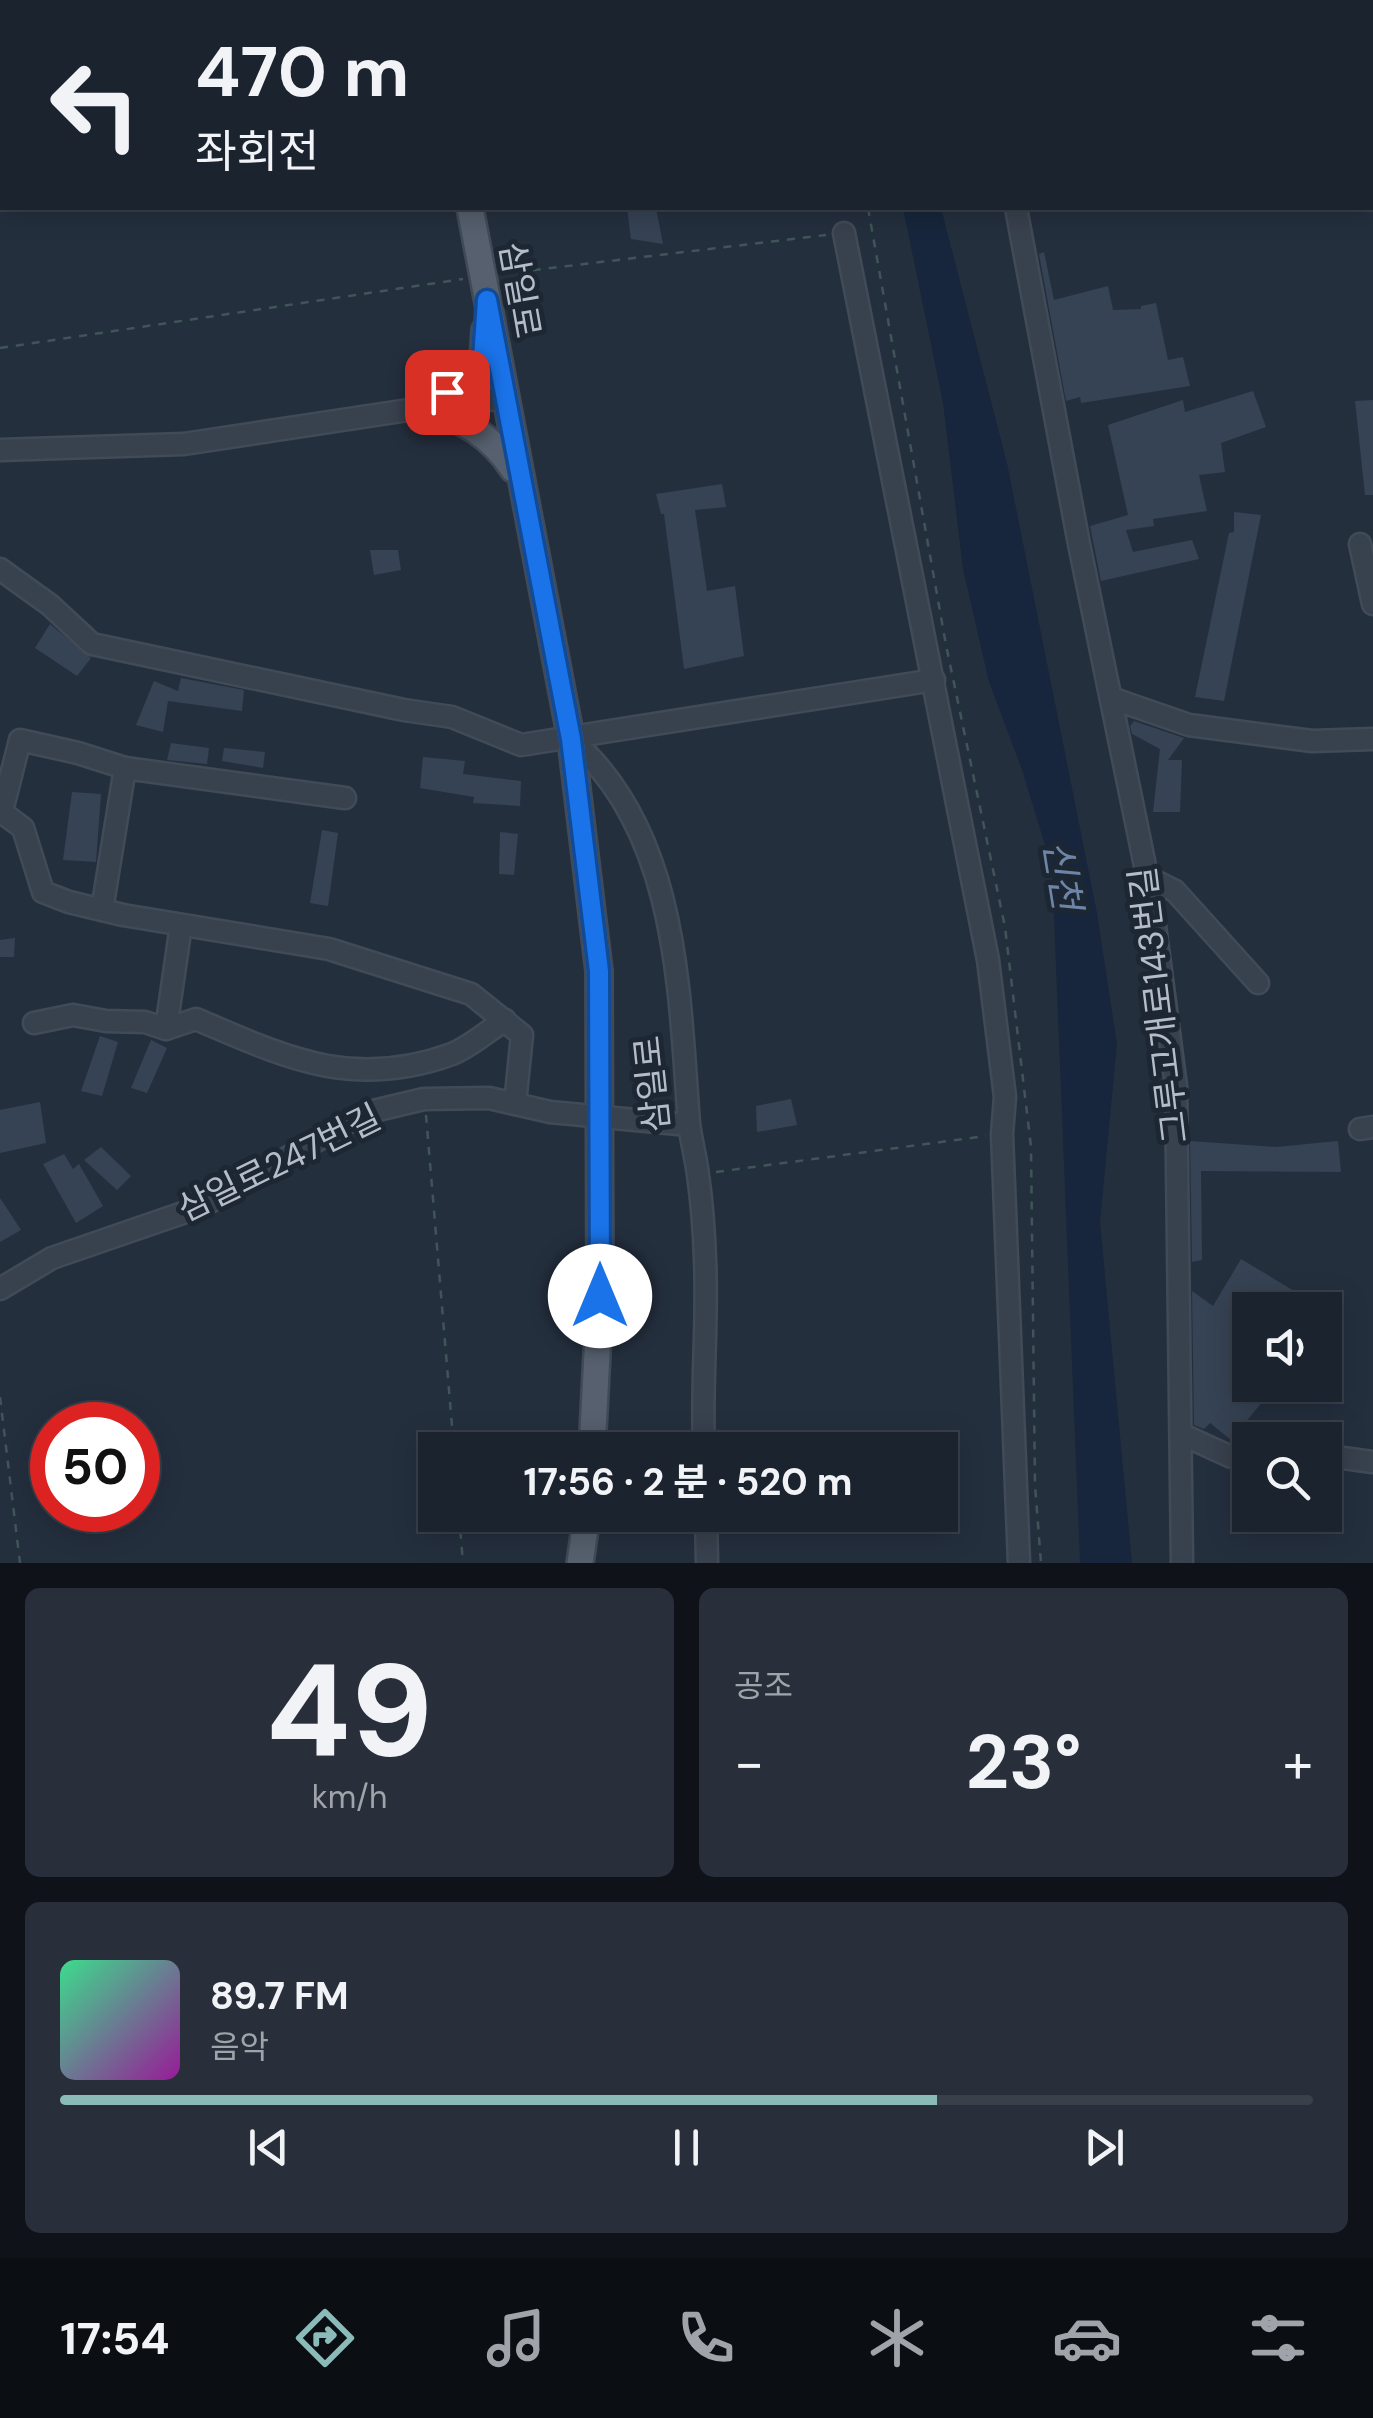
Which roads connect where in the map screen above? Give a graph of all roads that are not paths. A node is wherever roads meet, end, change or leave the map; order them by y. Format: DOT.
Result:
graph roads {
  1 [pos="470,210"];
  2 [pos="1016,210"];
  3 [pos="844,233"];
  4 [pos="485,288"];
  5 [pos="504,398"];
  6 [pos="428,406"];
  7 [pos="0,450"];
  8 [pos="521,482"];
  9 [pos="1360,544"];
  10 [pos="0,569"];
  11 [pos="1373,604"];
  12 [pos="934,680"];
  13 [pos="1110,698"];
  14 [pos="571,739"];
  15 [pos="1373,739"];
  16 [pos="125,768"];
  17 [pos="345,798"];
  18 [pos="1,811"];
  19 [pos="1147,877"];
  20 [pos="102,910"];
  21 [pos="181,925"];
  22 [pos="1258,983"];
  23 [pos="504,1020"];
  24 [pos="34,1023"];
  25 [pos="166,1028"];
  26 [pos="515,1104"];
  27 [pos="601,1117"];
  28 [pos="690,1125"];
  29 [pos="0,1288"];
  30 [pos="593,1432"];
  31 [pos="704,1432"];
  32 [pos="1181,1434"];
  33 [pos="1232,1457"];
  34 [pos="1342,1458"];
  35 [pos="1373,1462"];
  36 [pos="585,1532"];
  37 [pos="706,1532"];
  38 [pos="580,1563"];
  39 [pos="707,1563"];
  40 [pos="1019,1563"];
  41 [pos="1182,1563"];
  1 -- 4 [label="main road, 삼일로"];
  2 -- 13 [label="street, 그루고개로143번길"];
  3 -- 12 [label="street"];
  4 -- 5 [label="main road, 삼일로"];
  4 -- 6 [label="main road"];
  5 -- 6 [label="street"];
  5 -- 8 [label="main road, 삼일로"];
  6 -- 7 [label="street"];
  6 -- 8 [label="main road"];
  8 -- 14 [label="main road, 삼일로"];
  9 -- 11 [label="street"];
  10 -- 14 [label="street"];
  12 -- 14 [label="street"];
  12 -- 40 [label="street"];
  13 -- 15 [label="street"];
  13 -- 19 [label="street, 그루고개로143번길"];
  14 -- 27 [label="main road, 삼일로"];
  14 -- 28 [label="street, 삼일로"];
  16 -- 17 [label="street"];
  16 -- 18 [label="street"];
  16 -- 20 [label="street"];
  18 -- 20 [label="street"];
  19 -- 22 [label="street"];
  19 -- 32 [label="street, 그루고개로143번길"];
  20 -- 21 [label="street"];
  21 -- 23 [label="street"];
  21 -- 25 [label="street"];
  23 -- 25 [label="street"];
  23 -- 26 [label="street"];
  24 -- 25 [label="street"];
  26 -- 27 [label="street, 삼일로247번길"];
  26 -- 29 [label="street, 삼일로247번길"];
  27 -- 28 [label="street, 삼일로247번길"];
  27 -- 30 [label="main road, 삼일로"];
  28 -- 31 [label="street, 삼일로"];
  32 -- 33 [label="street"];
  32 -- 41 [label="street, 그루고개로143번길"];
  34 -- 35 [label="street"];
  36 -- 38 [label="main road"];
  37 -- 39 [label="street"];
}
